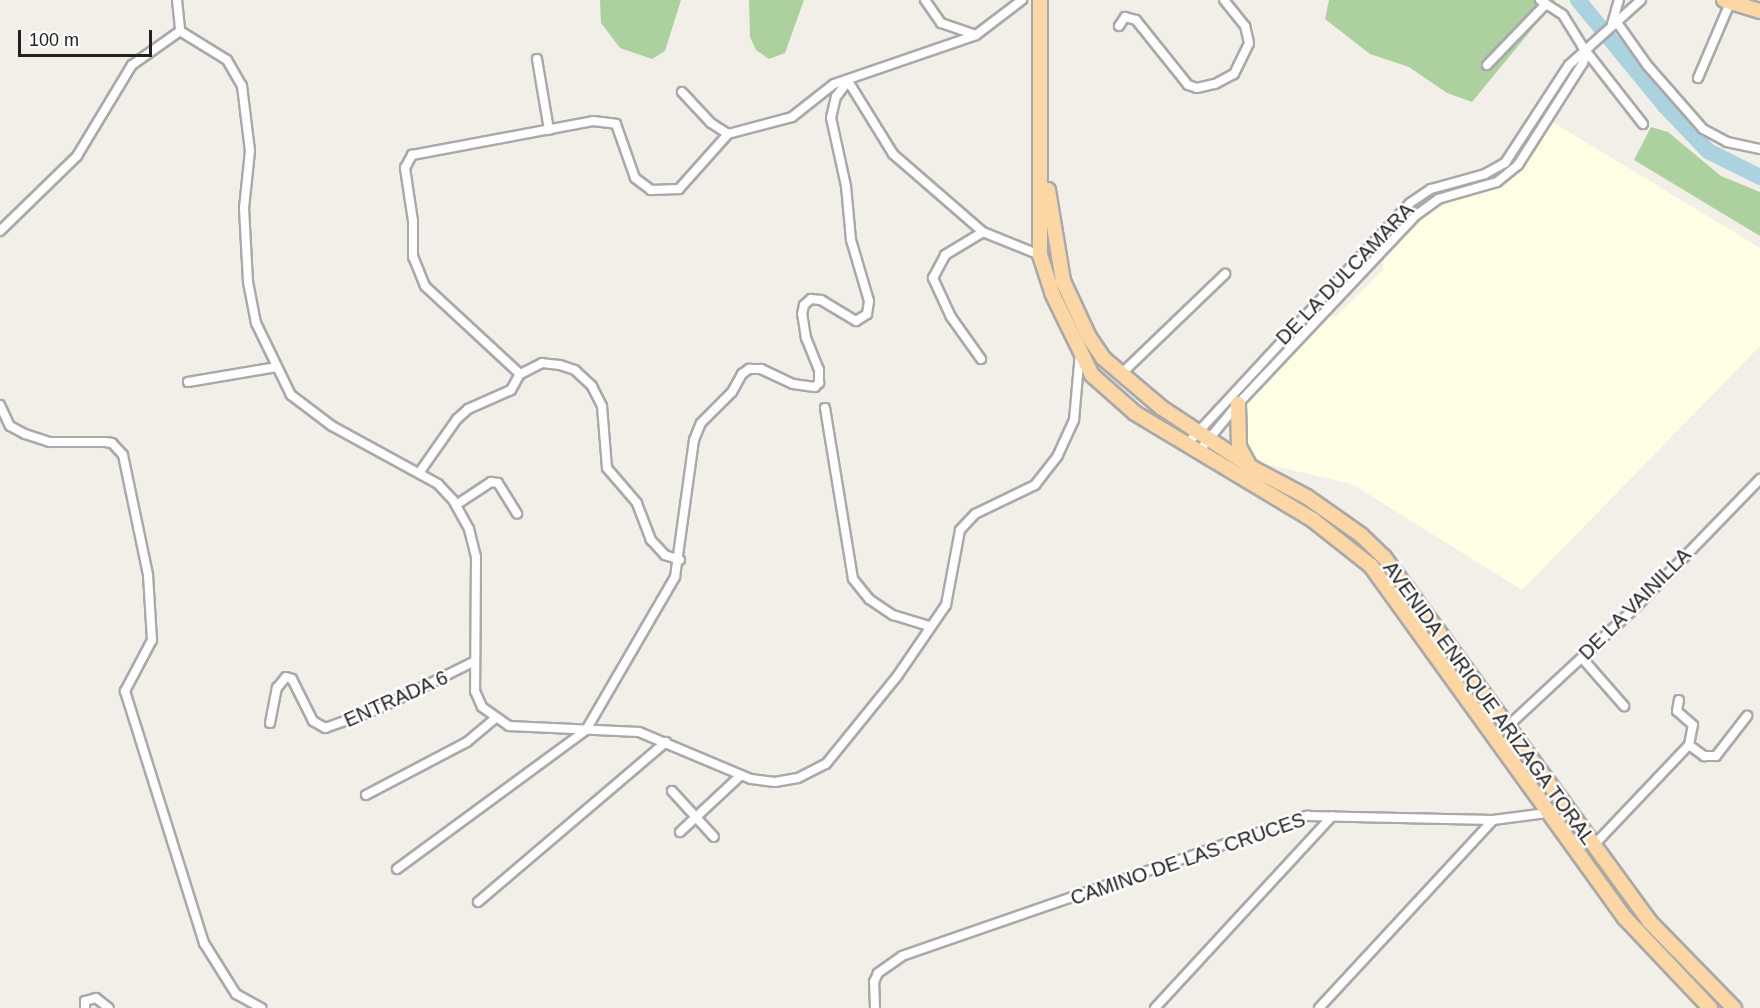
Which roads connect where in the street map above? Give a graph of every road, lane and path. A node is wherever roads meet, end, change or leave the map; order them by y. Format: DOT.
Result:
graph roads {
  1 [pos="177,0"];
  2 [pos="925,0"];
  3 [pos="1022,0"];
  4 [pos="1040,0"];
  5 [pos="1224,0"];
  6 [pos="1619,0"];
  7 [pos="1641,0"];
  8 [pos="1727,1"];
  9 [pos="1543,2"];
  10 [pos="1760,11"];
  11 [pos="1613,23"];
  12 [pos="1119,26"];
  13 [pos="180,31"];
  14 [pos="976,36"];
  15 [pos="1588,50"];
  16 [pos="537,59"];
  17 [pos="1487,65"];
  18 [pos="1698,78"];
  19 [pos="848,81"];
  20 [pos="682,92"];
  21 [pos="1643,124"];
  22 [pos="549,130"];
  23 [pos="728,134"];
  24 [pos="1042,144"];
  25 [pos="1760,148"];
  26 [pos="0,231"];
  27 [pos="982,232"];
  28 [pos="1040,255"];
  29 [pos="1225,274"];
  30 [pos="1089,337"];
  31 [pos="1079,355"];
  32 [pos="981,359"];
  33 [pos="277,367"];
  34 [pos="520,374"];
  35 [pos="1120,375"];
  36 [pos="188,382"];
  37 [pos="1238,404"];
  38 [pos="0,405"];
  39 [pos="825,408"];
  40 [pos="1197,431"];
  41 [pos="1209,440"];
  42 [pos="1193,447"];
  43 [pos="1254,469"];
  44 [pos="419,473"];
  45 [pos="1760,479"];
  46 [pos="456,505"];
  47 [pos="517,513"];
  48 [pos="680,560"];
  49 [pos="930,626"];
  50 [pos="1582,658"];
  51 [pos="475,661"];
  52 [pos="1679,700"];
  53 [pos="1624,706"];
  54 [pos="1747,716"];
  55 [pos="494,719"];
  56 [pos="270,723"];
  57 [pos="1508,726"];
  58 [pos="586,730"];
  59 [pos="666,742"];
  60 [pos="1689,745"];
  61 [pos="739,777"];
  62 [pos="672,791"];
  63 [pos="366,795"];
  64 [pos="1564,806"];
  65 [pos="1547,813"];
  66 [pos="697,816"];
  67 [pos="1332,816"];
  68 [pos="1493,820"];
  69 [pos="680,832"];
  70 [pos="714,837"];
  71 [pos="1593,846"];
  72 [pos="397,869"];
  73 [pos="478,902"];
  74 [pos="1706,1007"];
  75 [pos="85,1008"];
  76 [pos="109,1008"];
  77 [pos="261,1008"];
  78 [pos="875,1008"];
  79 [pos="1155,1008"];
  80 [pos="1318,1008"];
  81 [pos="1734,1008"];
  1 -- 13 [label="street"];
  2 -- 14 [label="street"];
  3 -- 14 [label="street"];
  4 -- 24 [label="main road, AVENIDA ENRIQUE ARÍZAGA TORAL"];
  5 -- 12 [label="street"];
  6 -- 11 [label="street, DE LA DULCAMARA"];
  7 -- 11 [label="street, DE LA DULCAMARA"];
  8 -- 10 [label="main road"];
  8 -- 18 [label="street"];
  9 -- 15 [label="street"];
  9 -- 17 [label="street"];
  11 -- 15 [label="street, DE LA DULCAMARA"];
  11 -- 25 [label="street"];
  13 -- 26 [label="street"];
  13 -- 33 [label="street"];
  14 -- 19 [label="street"];
  15 -- 21 [label="street"];
  15 -- 37 [label="street, DE LA DULCAMARA"];
  15 -- 40 [label="street, DE LA DULCAMARA"];
  16 -- 22 [label="street"];
  19 -- 23 [label="street"];
  19 -- 27 [label="street"];
  19 -- 48 [label="street"];
  20 -- 23 [label="street"];
  22 -- 23 [label="street"];
  22 -- 34 [label="street"];
  24 -- 28 [label="main road, AVENIDA ENRIQUE ARÍZAGA TORAL"];
  24 -- 30 [label="main road, AVENIDA ENRIQUE ARÍZAGA TORAL"];
  27 -- 28 [label="street"];
  27 -- 32 [label="street"];
  28 -- 31 [label="main road, AVENIDA ENRIQUE ARÍZAGA TORAL"];
  29 -- 35 [label="street"];
  30 -- 31 [label="street"];
  30 -- 35 [label="main road, AVENIDA ENRIQUE ARÍZAGA TORAL"];
  31 -- 42 [label="main road, AVENIDA ENRIQUE ARÍZAGA TORAL"];
  31 -- 49 [label="street"];
  33 -- 36 [label="street"];
  33 -- 44 [label="street"];
  34 -- 44 [label="street"];
  34 -- 48 [label="street"];
  35 -- 40 [label="main road, AVENIDA ENRIQUE ARÍZAGA TORAL"];
  37 -- 41 [label="street, DE LA DULCAMARA"];
  37 -- 43 [label="main road"];
  38 -- 77 [label="street"];
  39 -- 49 [label="street"];
  40 -- 41 [label="main road, AVENIDA ENRIQUE ARÍZAGA TORAL"];
  40 -- 42 [label="street, DE LA DULCAMARA"];
  41 -- 42 [label="street, DE LA DULCAMARA"];
  41 -- 43 [label="main road, AVENIDA ENRIQUE ARÍZAGA TORAL"];
  42 -- 65 [label="main road, AVENIDA ENRIQUE ARÍZAGA TORAL"];
  43 -- 57 [label="main road, AVENIDA ENRIQUE ARÍZAGA TORAL"];
  44 -- 46 [label="street"];
  45 -- 50 [label="street, DE LA VAINILLA"];
  46 -- 47 [label="street"];
  46 -- 51 [label="street"];
  48 -- 58 [label="street"];
  49 -- 61 [label="street"];
  50 -- 53 [label="street"];
  50 -- 57 [label="street, DE LA VAINILLA"];
  51 -- 55 [label="street"];
  51 -- 56 [label="street, ENTRADA 6"];
  52 -- 60 [label="street"];
  54 -- 60 [label="street"];
  55 -- 58 [label="street"];
  55 -- 63 [label="street"];
  57 -- 64 [label="main road, AVENIDA ENRIQUE ARÍZAGA TORAL"];
  58 -- 59 [label="street"];
  58 -- 72 [label="street"];
  59 -- 61 [label="street"];
  59 -- 73 [label="street"];
  60 -- 71 [label="street"];
  61 -- 66 [label="street"];
  62 -- 66 [label="street"];
  64 -- 65 [label="street, CAMINO DE LAS CRUCES"];
  64 -- 71 [label="main road, AVENIDA ENRIQUE ARÍZAGA TORAL"];
  65 -- 68 [label="street, CAMINO DE LAS CRUCES"];
  65 -- 74 [label="main road, AVENIDA ENRIQUE ARÍZAGA TORAL"];
  66 -- 69 [label="street"];
  66 -- 70 [label="street"];
  67 -- 68 [label="street, CAMINO DE LAS CRUCES"];
  67 -- 78 [label="street, CAMINO DE LAS CRUCES"];
  67 -- 79 [label="street"];
  68 -- 80 [label="street"];
  71 -- 81 [label="main road, AVENIDA ENRIQUE ARÍZAGA TORAL"];
  75 -- 76 [label="street"];
}
